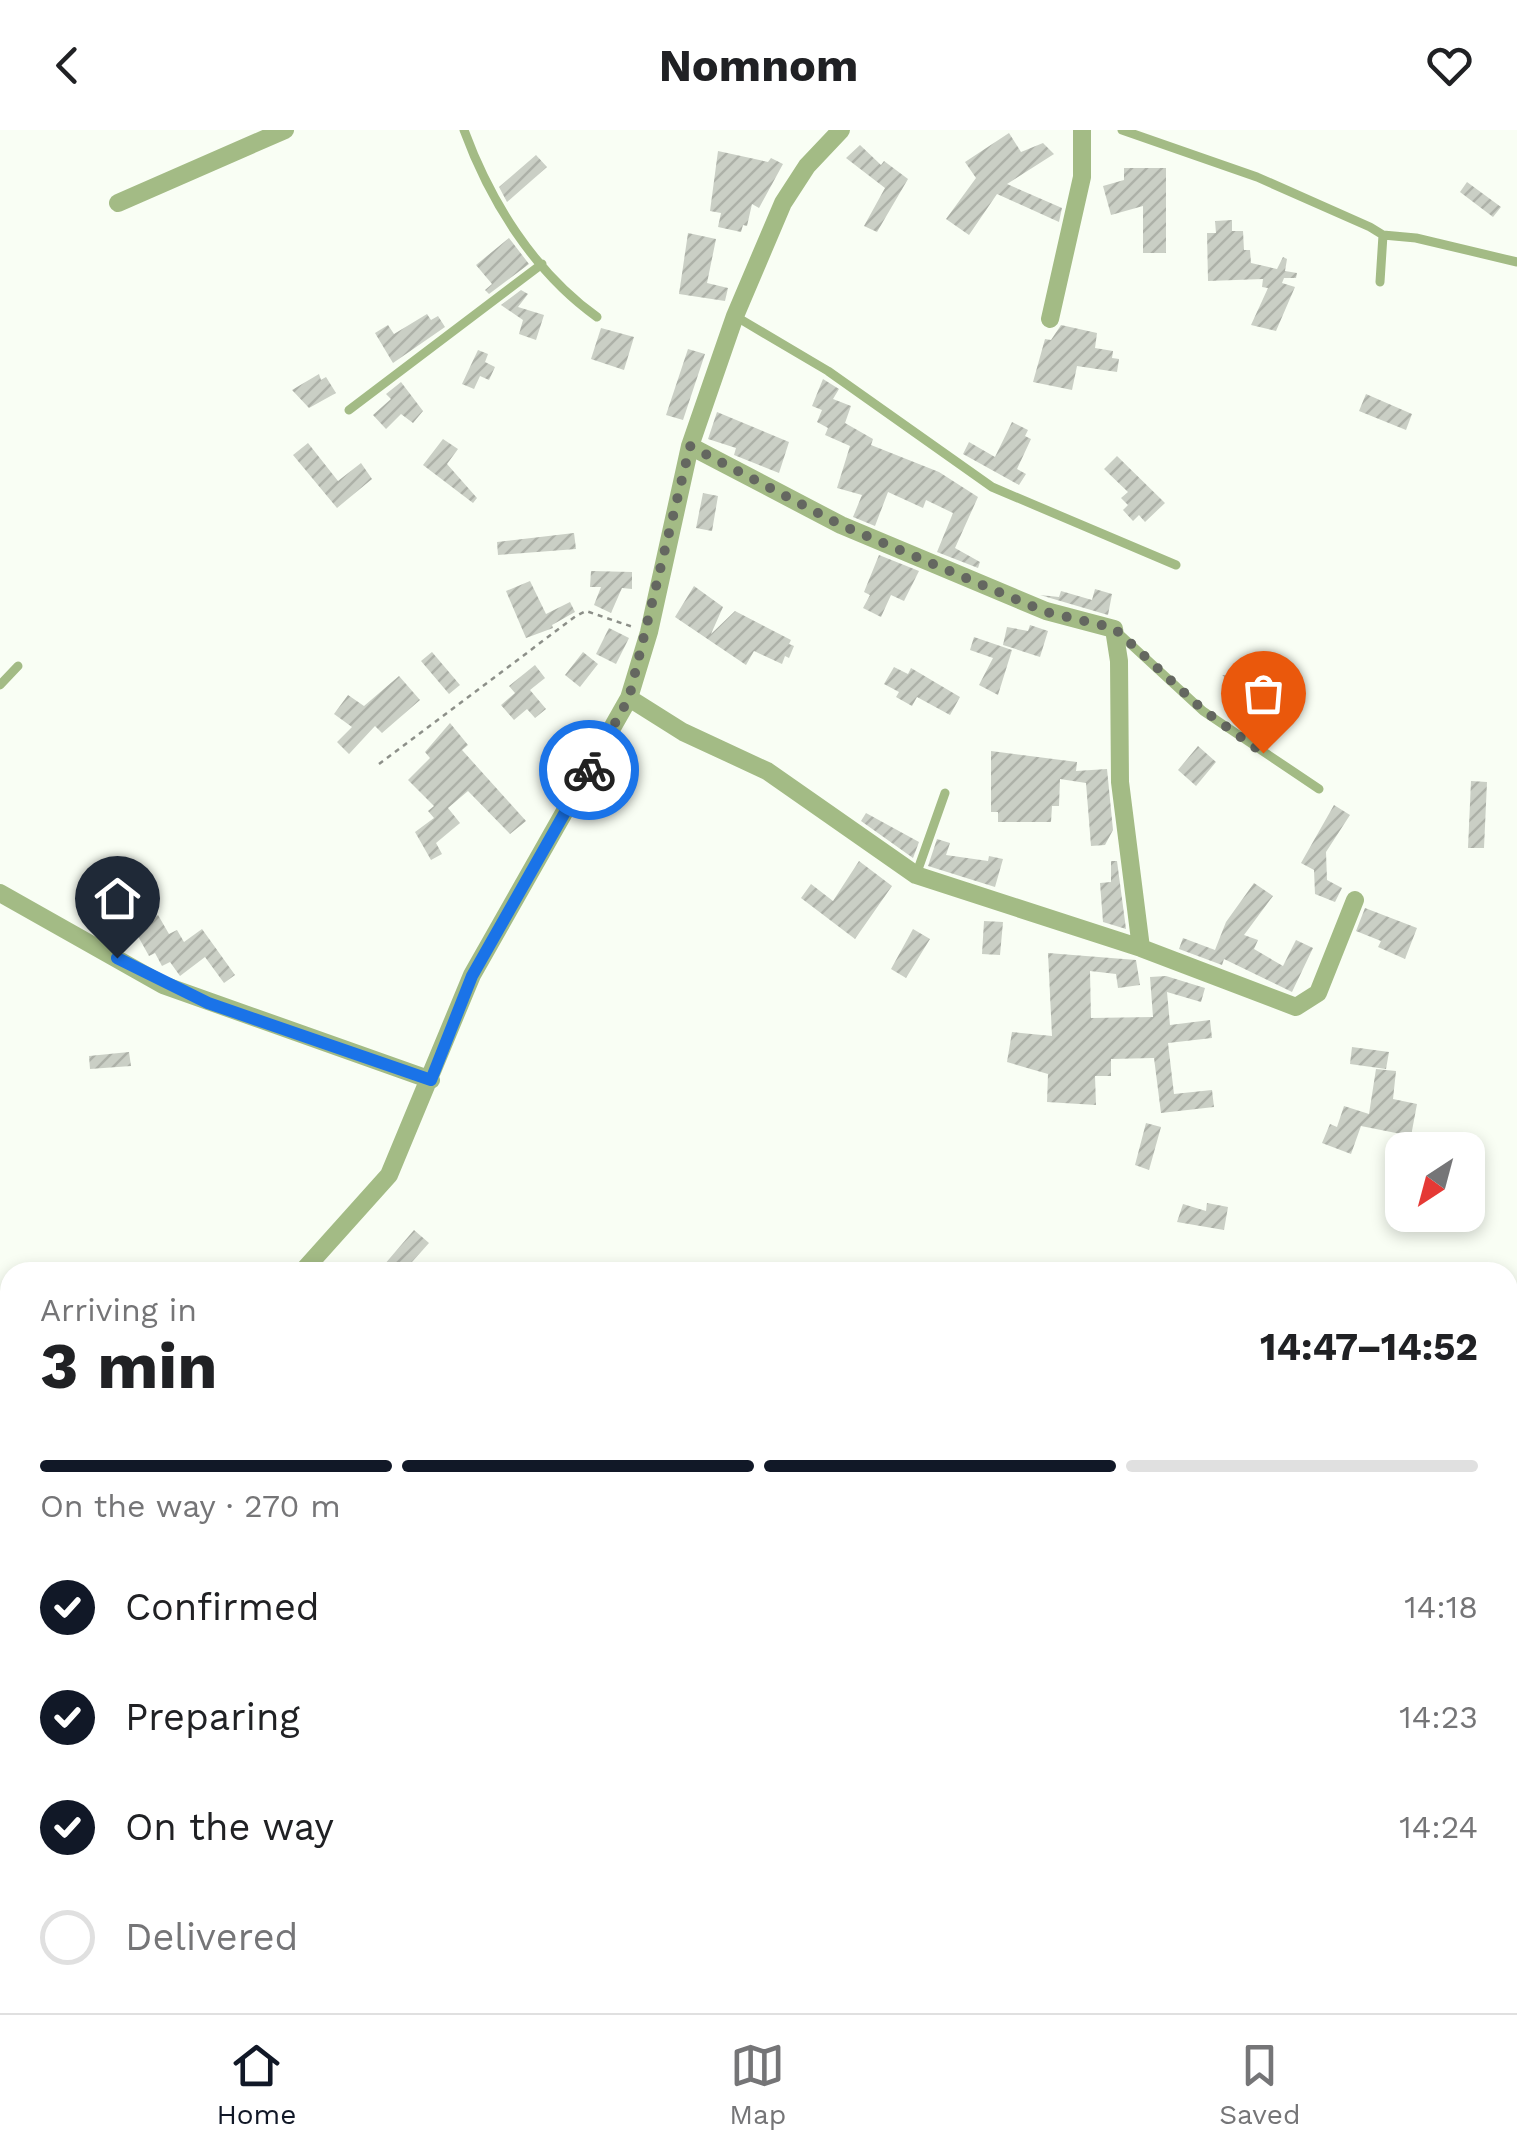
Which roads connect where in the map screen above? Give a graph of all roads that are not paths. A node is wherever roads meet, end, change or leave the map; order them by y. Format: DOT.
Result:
graph roads {
  1 [pos="285,130"];
  2 [pos="464,130"];
  3 [pos="841,130"];
  4 [pos="1082,130"];
  5 [pos="1122,130"];
  6 [pos="118,203"];
  7 [pos="1383,235"];
  8 [pos="1517,262"];
  9 [pos="542,264"];
  10 [pos="1380,282"];
  11 [pos="735,316"];
  12 [pos="596,317"];
  13 [pos="1050,319"];
  14 [pos="349,410"];
  15 [pos="690,446"];
  16 [pos="1176,564"];
  17 [pos="1114,628"];
  18 [pos="18,666"];
  19 [pos="0,685"];
  20 [pos="629,698"];
  21 [pos="1319,790"];
  22 [pos="946,792"];
  23 [pos="916,874"];
  24 [pos="0,893"];
  25 [pos="1355,900"];
  26 [pos="1141,948"];
  27 [pos="431,1080"];
  28 [pos="311,1262"];
  1 -- 6 [label="street"];
  2 -- 9 [label="lane"];
  3 -- 11 [label="street"];
  4 -- 13 [label="street"];
  5 -- 7 [label="lane"];
  7 -- 8 [label="lane"];
  7 -- 10 [label="lane"];
  9 -- 12 [label="lane"];
  9 -- 14 [label="lane"];
  11 -- 15 [label="street"];
  11 -- 16 [label="lane"];
  15 -- 17 [label="street"];
  15 -- 20 [label="street"];
  17 -- 21 [label="lane"];
  17 -- 26 [label="street"];
  18 -- 19 [label="lane"];
  20 -- 23 [label="street"];
  20 -- 27 [label="street"];
  22 -- 23 [label="lane"];
  23 -- 26 [label="street"];
  24 -- 27 [label="street"];
  25 -- 26 [label="street"];
  27 -- 28 [label="street"];
}
